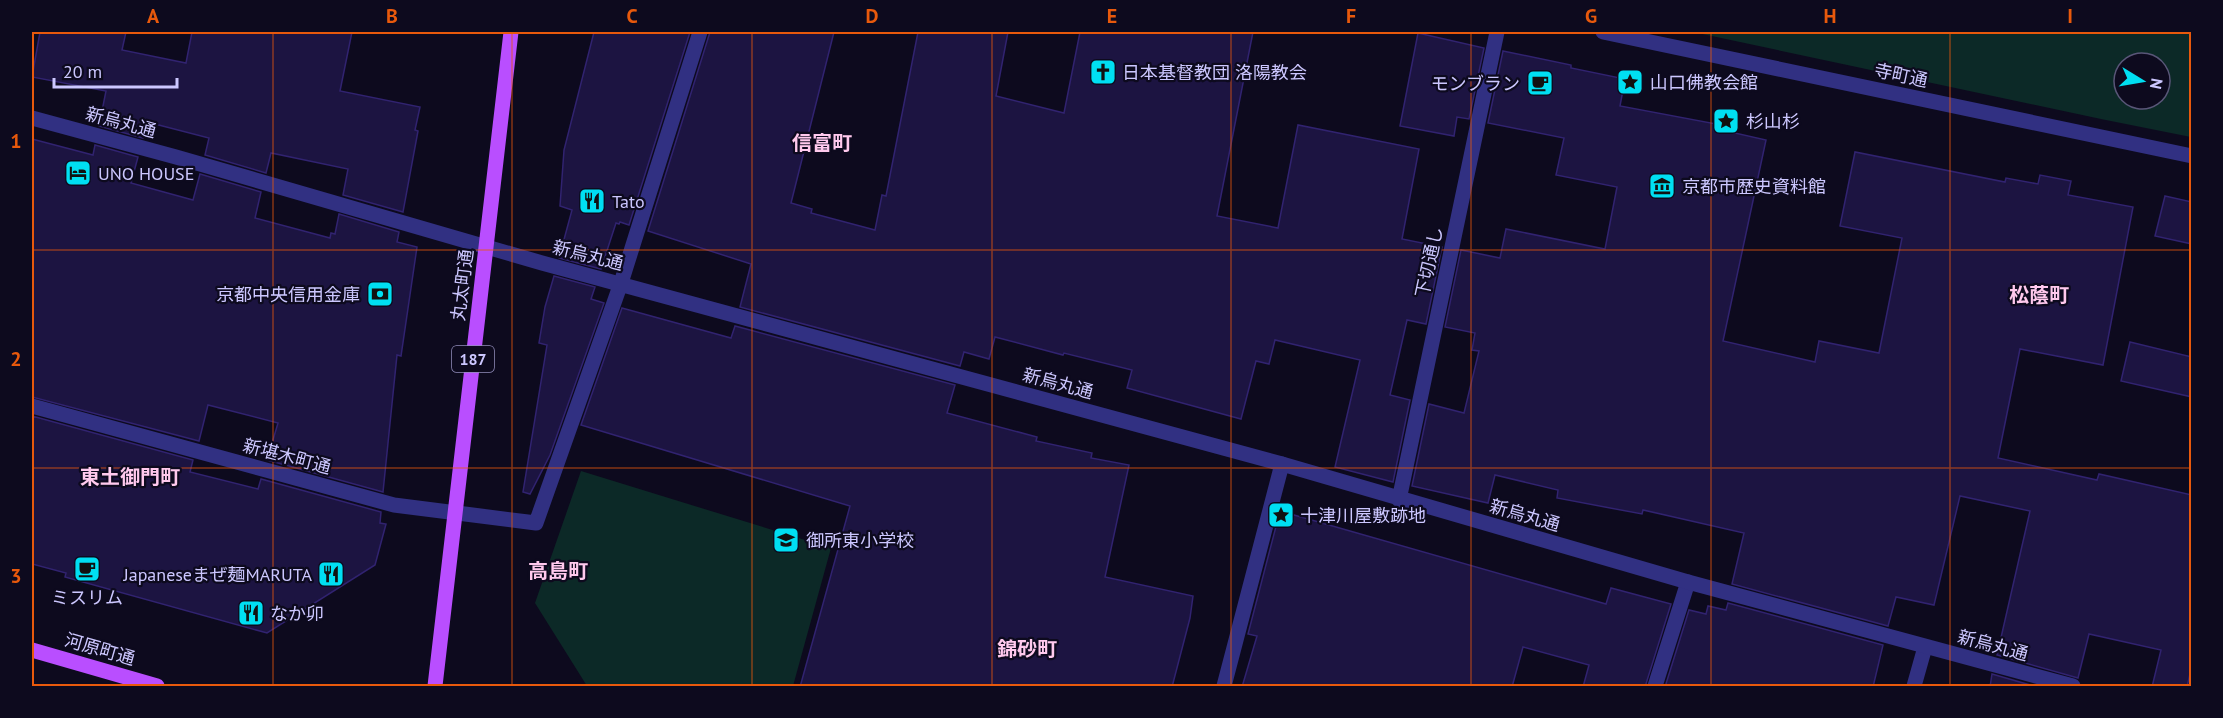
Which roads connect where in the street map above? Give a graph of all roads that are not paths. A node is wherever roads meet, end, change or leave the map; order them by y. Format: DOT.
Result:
graph roads {
  1 [pos="510,32"];
  2 [pos="700,32"];
  3 [pos="1497,32"];
  4 [pos="1603,32"];
  5 [pos="32,118"];
  6 [pos="2192,156"];
  7 [pos="486,247"];
  8 [pos="621,283"];
  9 [pos="32,406"];
  10 [pos="1281,464"];
  11 [pos="1399,500"];
  12 [pos="455,512"];
  13 [pos="1688,582"];
  14 [pos="1925,647"];
  15 [pos="32,650"];
  16 [pos="157,687"];
  17 [pos="435,687"];
  18 [pos="1224,687"];
  19 [pos="1655,687"];
  20 [pos="1914,687"];
  21 [pos="2073,687"];
  1 -- 7 [label="main road, 丸太町通 / 187"];
  2 -- 8 [label="street"];
  3 -- 11 [label="street, 下切通し"];
  4 -- 6 [label="street, 寺町通"];
  5 -- 7 [label="street, 新烏丸通"];
  7 -- 8 [label="street, 新烏丸通"];
  7 -- 12 [label="main road, 丸太町通 / 187"];
  8 -- 10 [label="street, 新烏丸通"];
  8 -- 12 [label="street, 新堪木町通"];
  9 -- 12 [label="street, 新堪木町通"];
  10 -- 11 [label="street, 新烏丸通"];
  10 -- 18 [label="street"];
  11 -- 13 [label="street, 新烏丸通"];
  12 -- 17 [label="main road, 丸太町通 / 187"];
  13 -- 14 [label="street, 新烏丸通"];
  13 -- 19 [label="street"];
  14 -- 20 [label="street"];
  14 -- 21 [label="street, 新烏丸通"];
  15 -- 16 [label="main road, 河原町通"];
}
